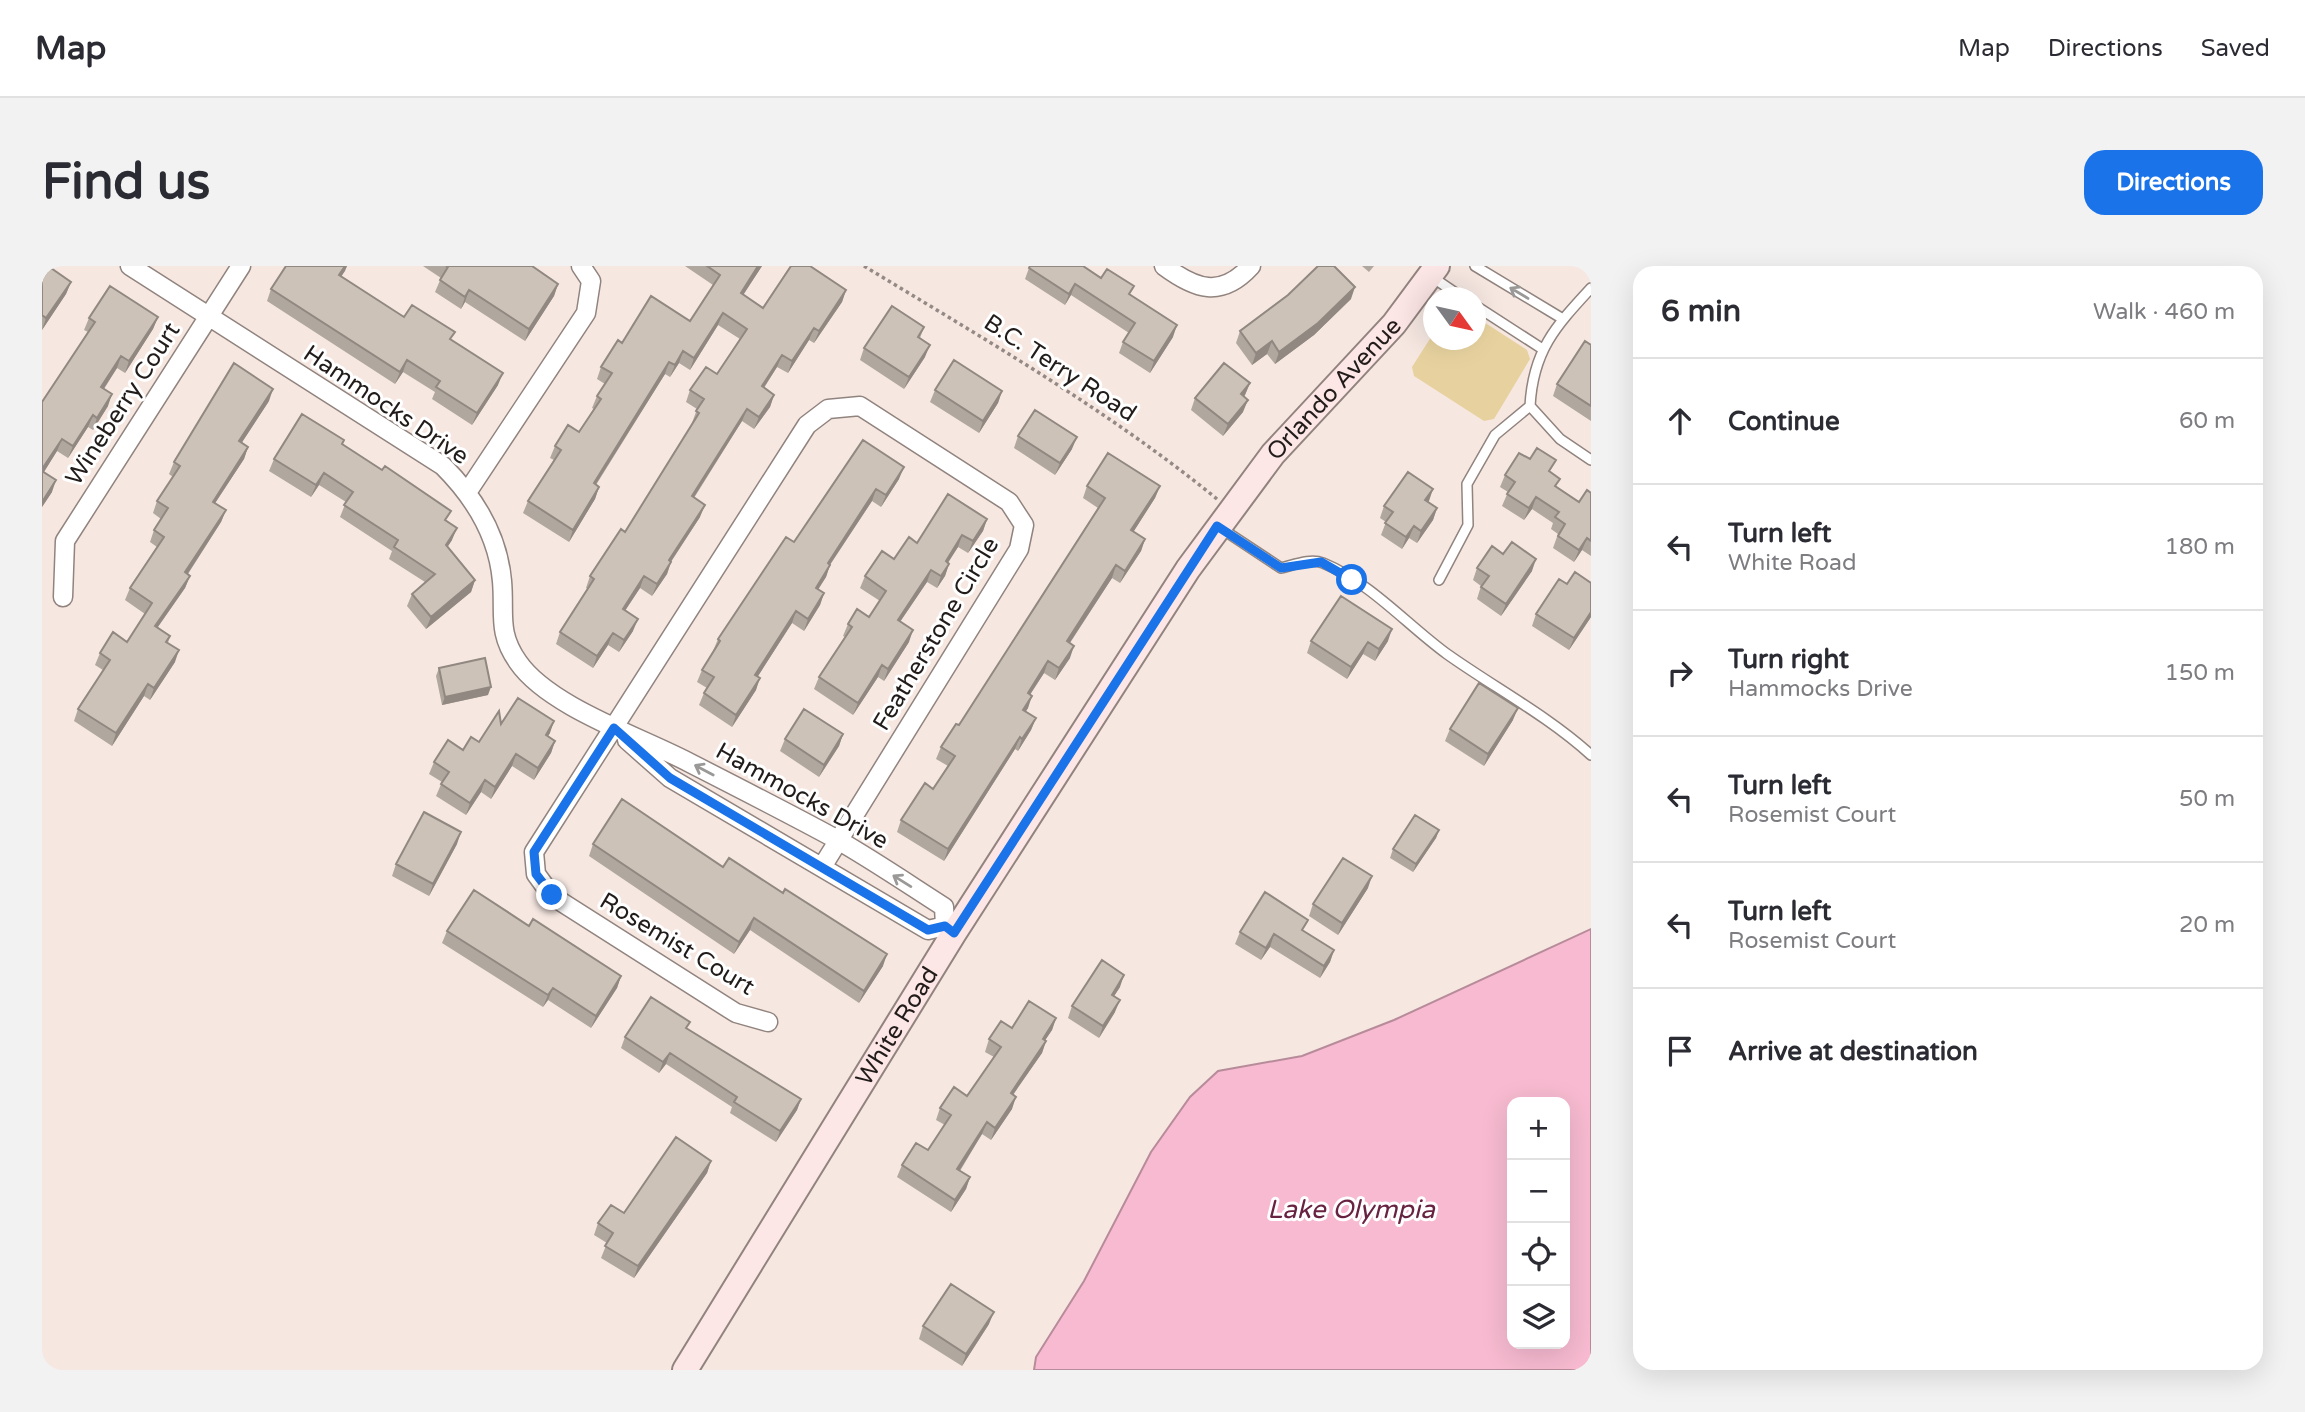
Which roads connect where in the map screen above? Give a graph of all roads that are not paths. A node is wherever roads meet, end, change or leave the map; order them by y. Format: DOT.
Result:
graph roads {
  1 [pos="130,266"];
  2 [pos="241,266"];
  3 [pos="581,266"];
  4 [pos="1164,266"];
  5 [pos="1251,266"];
  6 [pos="1475,266"];
  7 [pos="1434,271"];
  8 [pos="1451,287"];
  9 [pos="1591,288"];
  10 [pos="1486,313"];
  11 [pos="208,317"];
  12 [pos="1563,319"];
  13 [pos="1541,348"];
  14 [pos="1530,406"];
  15 [pos="1591,460"];
  16 [pos="468,491"];
  17 [pos="1223,518"];
  18 [pos="1439,580"];
  19 [pos="63,597"];
  20 [pos="614,728"];
  21 [pos="1591,755"];
  22 [pos="838,841"];
  23 [pos="822,867"];
  24 [pos="949,929"];
  25 [pos="768,1021"];
  26 [pos="685,1370"];
  1 -- 11 [label="street, Hammocks Drive"];
  2 -- 11 [label="street, Wineberry Court"];
  3 -- 16 [label="street"];
  4 -- 5 [label="street"];
  12 -- 6 [label="lane, one-way"];
  7 -- 8 [label="lane"];
  7 -- 17 [label="street, Orlando Avenue"];
  9 -- 12 [label="lane"];
  10 -- 13 [label="lane"];
  11 -- 16 [label="street, Hammocks Drive"];
  11 -- 19 [label="street, Wineberry Court"];
  12 -- 13 [label="lane"];
  13 -- 14 [label="lane"];
  14 -- 15 [label="lane"];
  14 -- 18 [label="lane"];
  16 -- 20 [label="street, Hammocks Drive"];
  17 -- 21 [label="lane"];
  17 -- 24 [label="street, White Road"];
  22 -- 20 [label="street, Hammocks Drive, one-way"];
  20 -- 22 [label="street, Featherstone Circle"];
  20 -- 23 [label="street, Hammocks Drive"];
  20 -- 25 [label="street, Rosemist Court"];
  22 -- 23 [label="street, Featherstone Circle"];
  24 -- 22 [label="street, Hammocks Drive, one-way"];
  23 -- 24 [label="street, Hammocks Drive"];
  24 -- 26 [label="street, White Road"];
}
